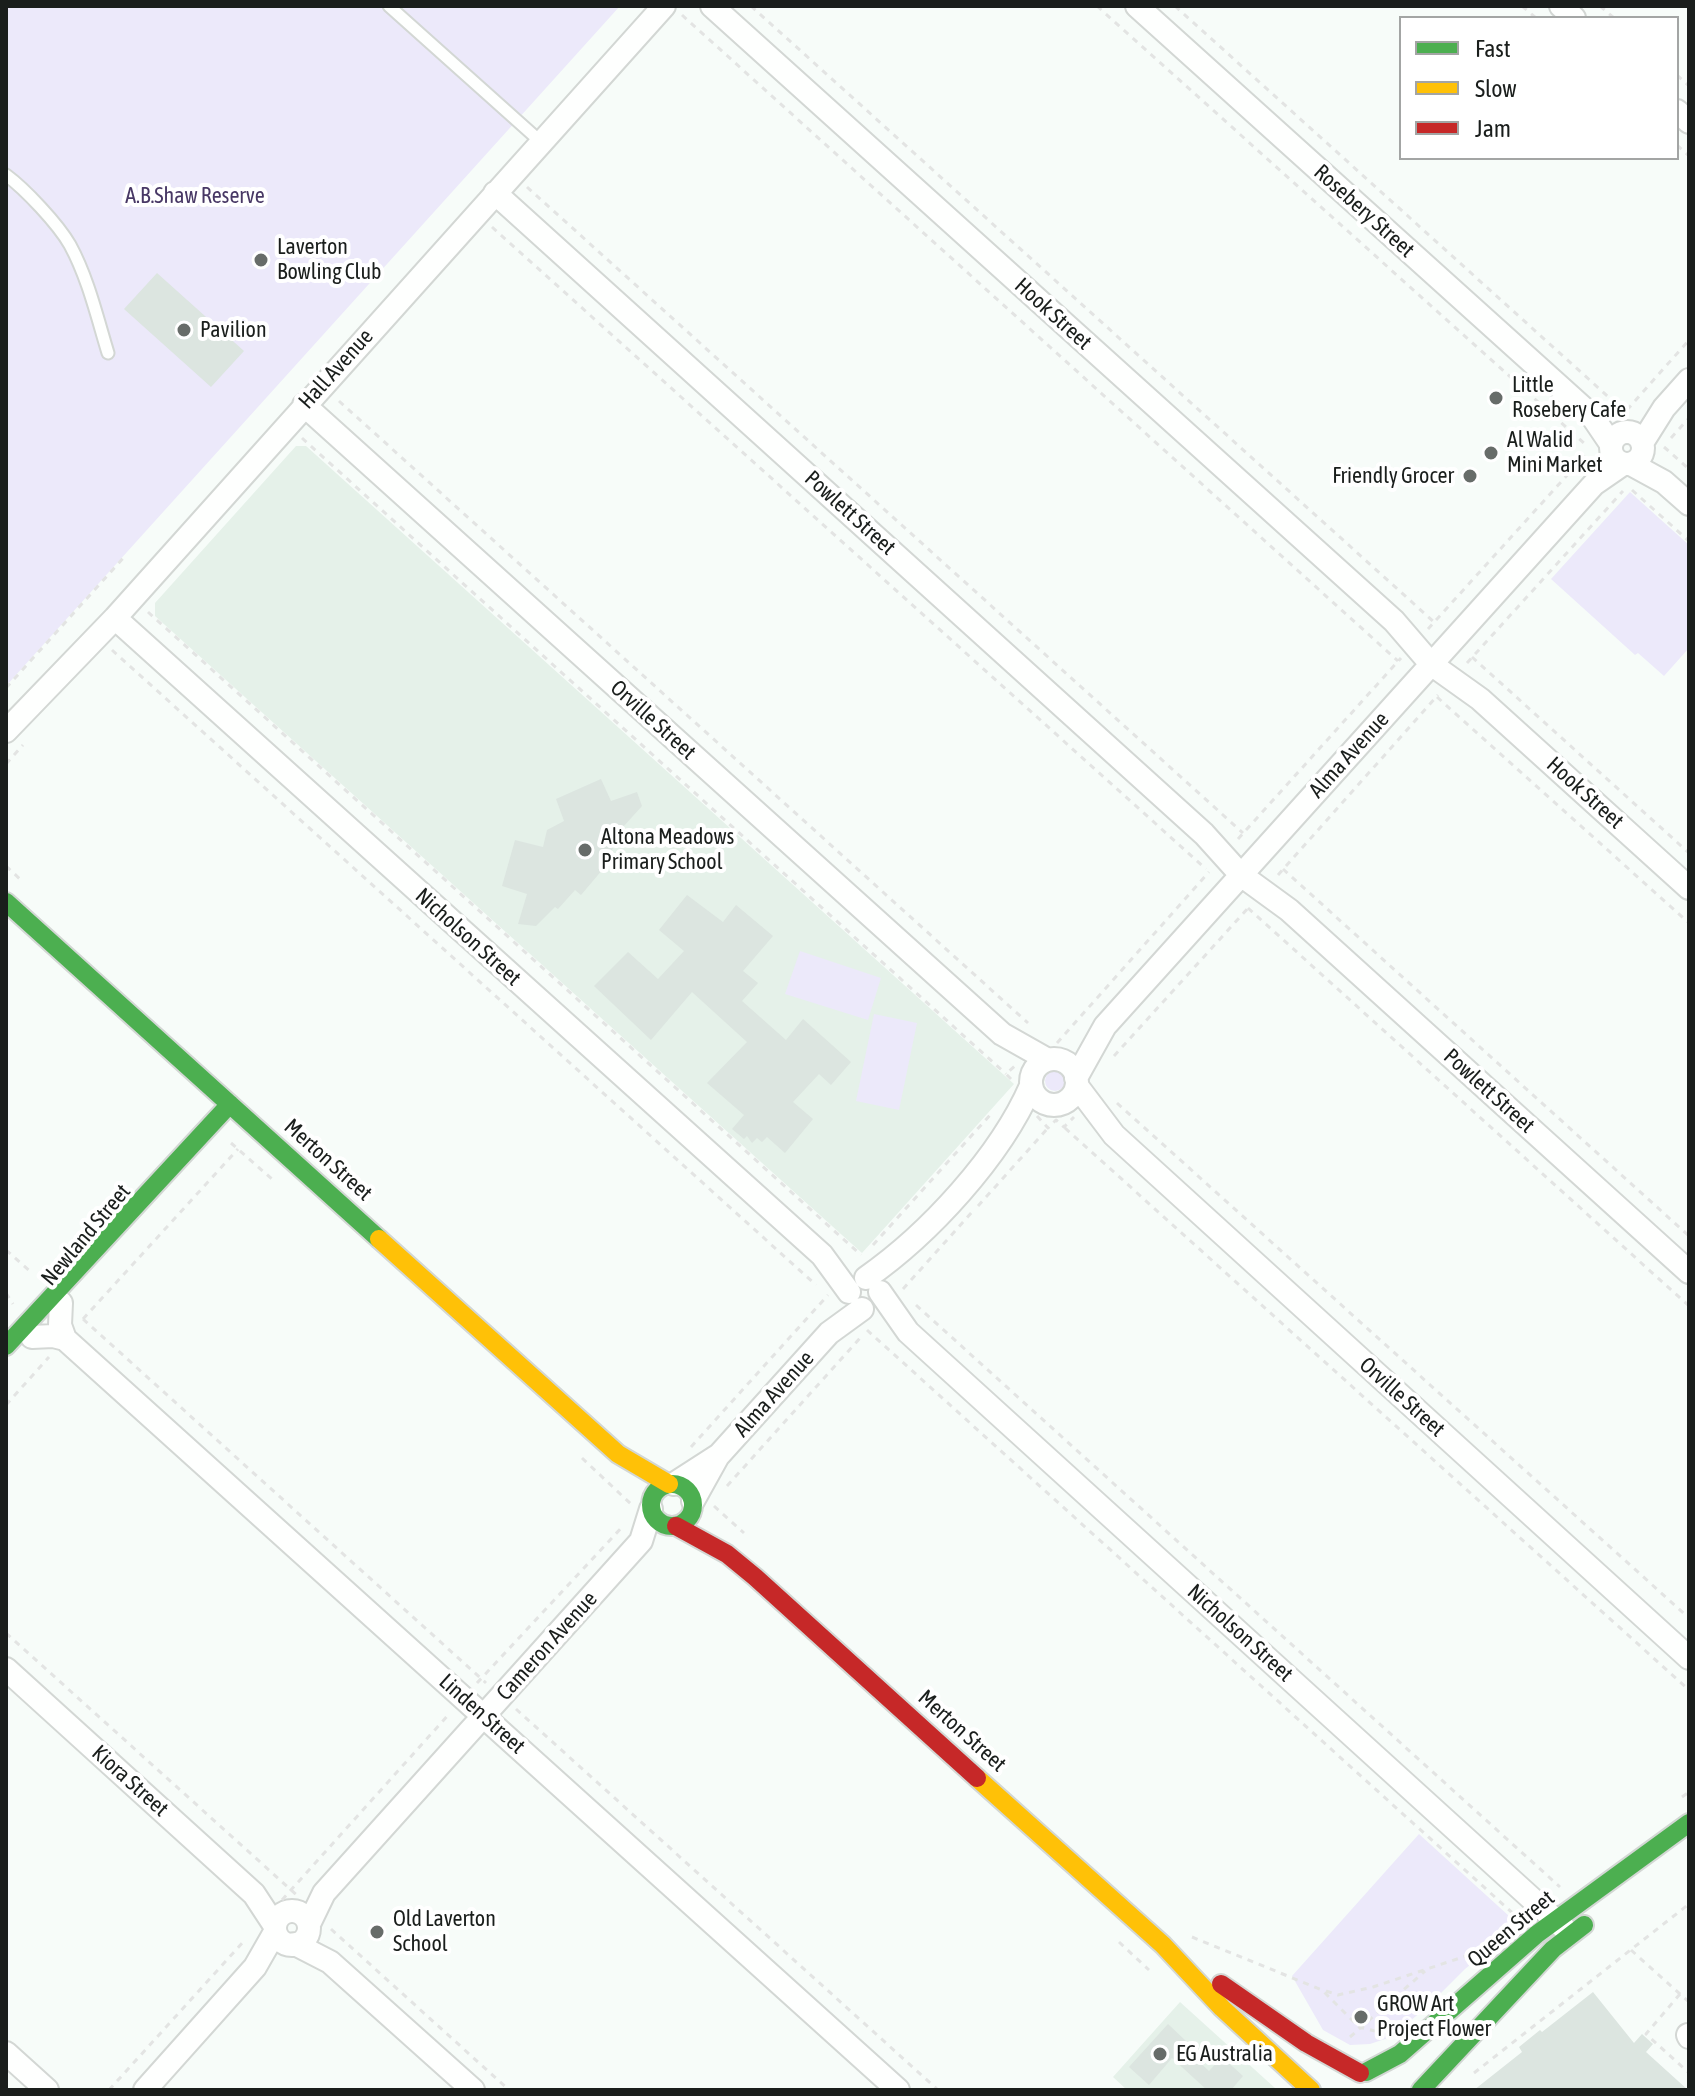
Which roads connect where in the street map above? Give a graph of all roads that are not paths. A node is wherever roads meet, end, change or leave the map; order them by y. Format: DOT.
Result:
graph roads {
  1 [pos="389,6"];
  2 [pos="712,6"];
  3 [pos="1137,6"];
  4 [pos="673,10"];
  5 [pos="541,142"];
  6 [pos="6,175"];
  7 [pos="495,193"];
  8 [pos="108,353"];
  9 [pos="1689,380"];
  10 [pos="304,405"];
  11 [pos="1630,444"];
  12 [pos="1689,504"];
  13 [pos="115,618"];
  14 [pos="1436,659"];
  15 [pos="6,731"];
  16 [pos="1245,870"];
  17 [pos="1689,888"];
  18 [pos="6,902"];
  19 [pos="1105,1026"];
  20 [pos="1076,1082"];
  21 [pos="1042,1090"];
  22 [pos="230,1104"];
  23 [pos="207,1130"];
  24 [pos="1114,1135"];
  25 [pos="1689,1272"];
  26 [pos="864,1296"];
  27 [pos="61,1303"];
  28 [pos="32,1337"];
  29 [pos="65,1339"];
  30 [pos="6,1346"];
  31 [pos="6,1365"];
  32 [pos="618,1454"];
  33 [pos="719,1455"];
  34 [pos="672,1484"];
  35 [pos="699,1504"];
  36 [pos="643,1511"];
  37 [pos="674,1526"];
  38 [pos="641,1541"];
  39 [pos="727,1554"];
  40 [pos="1689,1658"];
  41 [pos="6,1669"];
  42 [pos="483,1716"];
  43 [pos="1689,1823"];
  44 [pos="1689,1840"];
  45 [pos="294,1917"];
  46 [pos="1563,1928"];
  47 [pos="1163,1945"];
  48 [pos="1234,1993"];
  49 [pos="1222,2008"];
  50 [pos="6,2053"];
  51 [pos="1363,2073"];
  52 [pos="1393,2080"];
  53 [pos="1337,2085"];
  54 [pos="47,2090"];
  55 [pos="145,2090"];
  56 [pos="473,2090"];
  57 [pos="898,2090"];
  58 [pos="1311,2090"];
  59 [pos="1421,2090"];
  1 -- 5 [label="lane"];
  2 -- 14 [label="street, Hook Street"];
  3 -- 11 [label="street, Rosebery Street"];
  4 -- 5 [label="street, Hall Avenue"];
  5 -- 7 [label="street, Hall Avenue"];
  6 -- 8 [label="lane"];
  7 -- 10 [label="street, Hall Avenue"];
  7 -- 16 [label="street, Powlett Street"];
  9 -- 11 [label="street, Alma Avenue"];
  10 -- 13 [label="street, Hall Avenue"];
  10 -- 21 [label="street, Orville Street"];
  11 -- 12 [label="street, Rosebery Street"];
  11 -- 14 [label="street, Alma Avenue"];
  13 -- 15 [label="street, Hall Avenue"];
  13 -- 26 [label="street, Nicholson Street"];
  14 -- 16 [label="street, Alma Avenue"];
  14 -- 17 [label="street, Hook Street"];
  16 -- 19 [label="street, Alma Avenue"];
  16 -- 25 [label="street, Powlett Street"];
  18 -- 22 [label="street, Merton Street"];
  19 -- 20 [label="street, Alma Avenue"];
  19 -- 21 [label="street, Alma Avenue"];
  20 -- 21 [label="street, Alma Avenue"];
  20 -- 21 [label="street, Orville Street"];
  20 -- 24 [label="street, Orville Street"];
  21 -- 24 [label="street, Orville Street"];
  21 -- 26 [label="street, Alma Avenue"];
  22 -- 23 [label="street, Newland Street"];
  22 -- 32 [label="street, Merton Street"];
  23 -- 27 [label="street, Newland Street"];
  23 -- 30 [label="street, Newland Street"];
  24 -- 40 [label="street, Orville Street"];
  26 -- 33 [label="street, Alma Avenue"];
  26 -- 46 [label="street, Nicholson Street"];
  27 -- 28 [label="street, Newland Street"];
  27 -- 29 [label="street"];
  28 -- 29 [label="street"];
  28 -- 31 [label="street, Newland Street"];
  29 -- 42 [label="street, Linden Street"];
  32 -- 34 [label="street, Merton Street"];
  32 -- 36 [label="street, Merton Street"];
  33 -- 34 [label="street, Alma Avenue"];
  33 -- 35 [label="street, Alma Avenue"];
  34 -- 35 [label="street"];
  34 -- 36 [label="street"];
  35 -- 37 [label="street"];
  35 -- 39 [label="street, Merton Street"];
  36 -- 37 [label="street"];
  36 -- 38 [label="street, Cameron Avenue"];
  37 -- 38 [label="street, Cameron Avenue"];
  37 -- 39 [label="street, Merton Street"];
  38 -- 42 [label="street, Cameron Avenue"];
  39 -- 47 [label="street, Merton Street"];
  41 -- 45 [label="street, Kiora Street"];
  42 -- 45 [label="street, Cameron Avenue"];
  42 -- 57 [label="street, Linden Street"];
  43 -- 46 [label="street, Queen Street"];
  44 -- 46 [label="street, Queen Street"];
  45 -- 55 [label="street, Cameron Avenue"];
  45 -- 56 [label="street, Kiora Street"];
  46 -- 51 [label="street, Queen Street"];
  46 -- 59 [label="street, Queen Street"];
  47 -- 48 [label="street, Merton Street"];
  47 -- 49 [label="street, Merton Street"];
  48 -- 49 [label="street"];
  48 -- 51 [label="street, Merton Street"];
  49 -- 58 [label="street, Merton Street"];
  50 -- 54 [label="street"];
  51 -- 52 [label="street, Merton Street"];
  51 -- 53 [label="street, Queen Street"];
}
